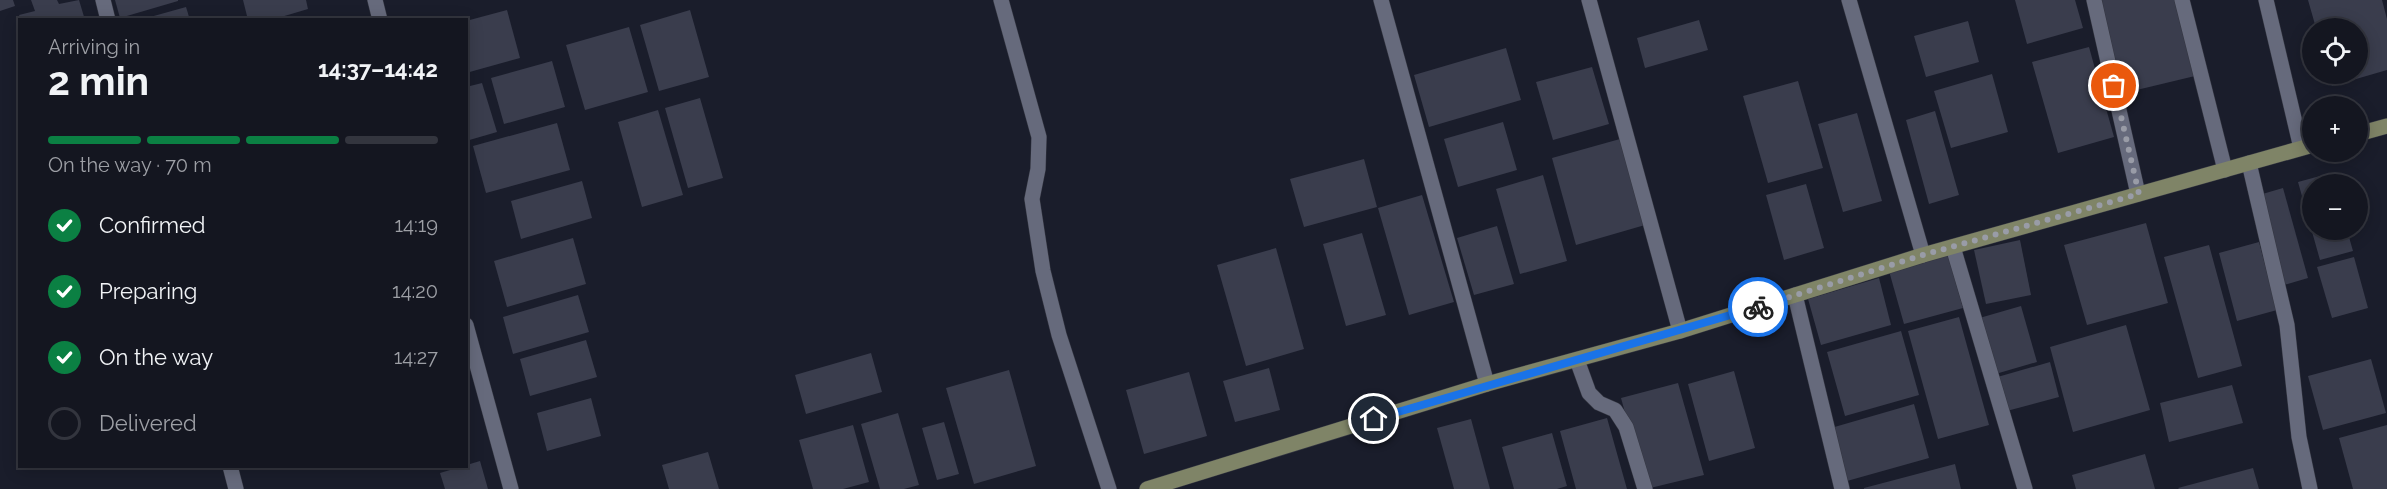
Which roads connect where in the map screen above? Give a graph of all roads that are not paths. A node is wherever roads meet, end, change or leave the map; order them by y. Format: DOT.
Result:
graph roads {
  1 [pos="103,0"];
  2 [pos="375,0"];
  3 [pos="1001,0"];
  4 [pos="1381,0"];
  5 [pos="1589,0"];
  6 [pos="1849,0"];
  7 [pos="2094,0"];
  8 [pos="2182,0"];
  9 [pos="2266,0"];
  10 [pos="108,18"];
  11 [pos="380,18"];
  12 [pos="2387,126"];
  13 [pos="2302,129"];
  14 [pos="2368,131"];
  15 [pos="2302,148"];
  16 [pos="2249,163"];
  17 [pos="2225,170"];
  18 [pos="2139,194"];
  19 [pos="1953,248"];
  20 [pos="1923,255"];
  21 [pos="1795,296"];
  22 [pos="1680,331"];
  23 [pos="468,332"];
  24 [pos="1577,360"];
  25 [pos="1487,384"];
  26 [pos="231,468"];
  27 [pos="236,489"];
  28 [pos="511,489"];
  29 [pos="1109,489"];
  30 [pos="1147,489"];
  31 [pos="1645,489"];
  32 [pos="1842,489"];
  33 [pos="2025,489"];
  34 [pos="2310,489"];
  1 -- 10 [label="street"];
  2 -- 11 [label="street"];
  3 -- 29 [label="street"];
  4 -- 25 [label="street"];
  5 -- 22 [label="street"];
  6 -- 20 [label="street"];
  7 -- 18 [label="street"];
  8 -- 17 [label="street"];
  9 -- 13 [label="street"];
  12 -- 14 [label="street"];
  15 -- 16 [label="street"];
  16 -- 17 [label="street"];
  16 -- 34 [label="street"];
  17 -- 18 [label="street"];
  18 -- 19 [label="street"];
  19 -- 20 [label="street"];
  19 -- 33 [label="street"];
  20 -- 21 [label="street"];
  21 -- 22 [label="street"];
  21 -- 32 [label="street"];
  22 -- 24 [label="street"];
  23 -- 28 [label="street"];
  24 -- 25 [label="street"];
  24 -- 31 [label="street"];
  25 -- 30 [label="street"];
  26 -- 27 [label="street"];
}
